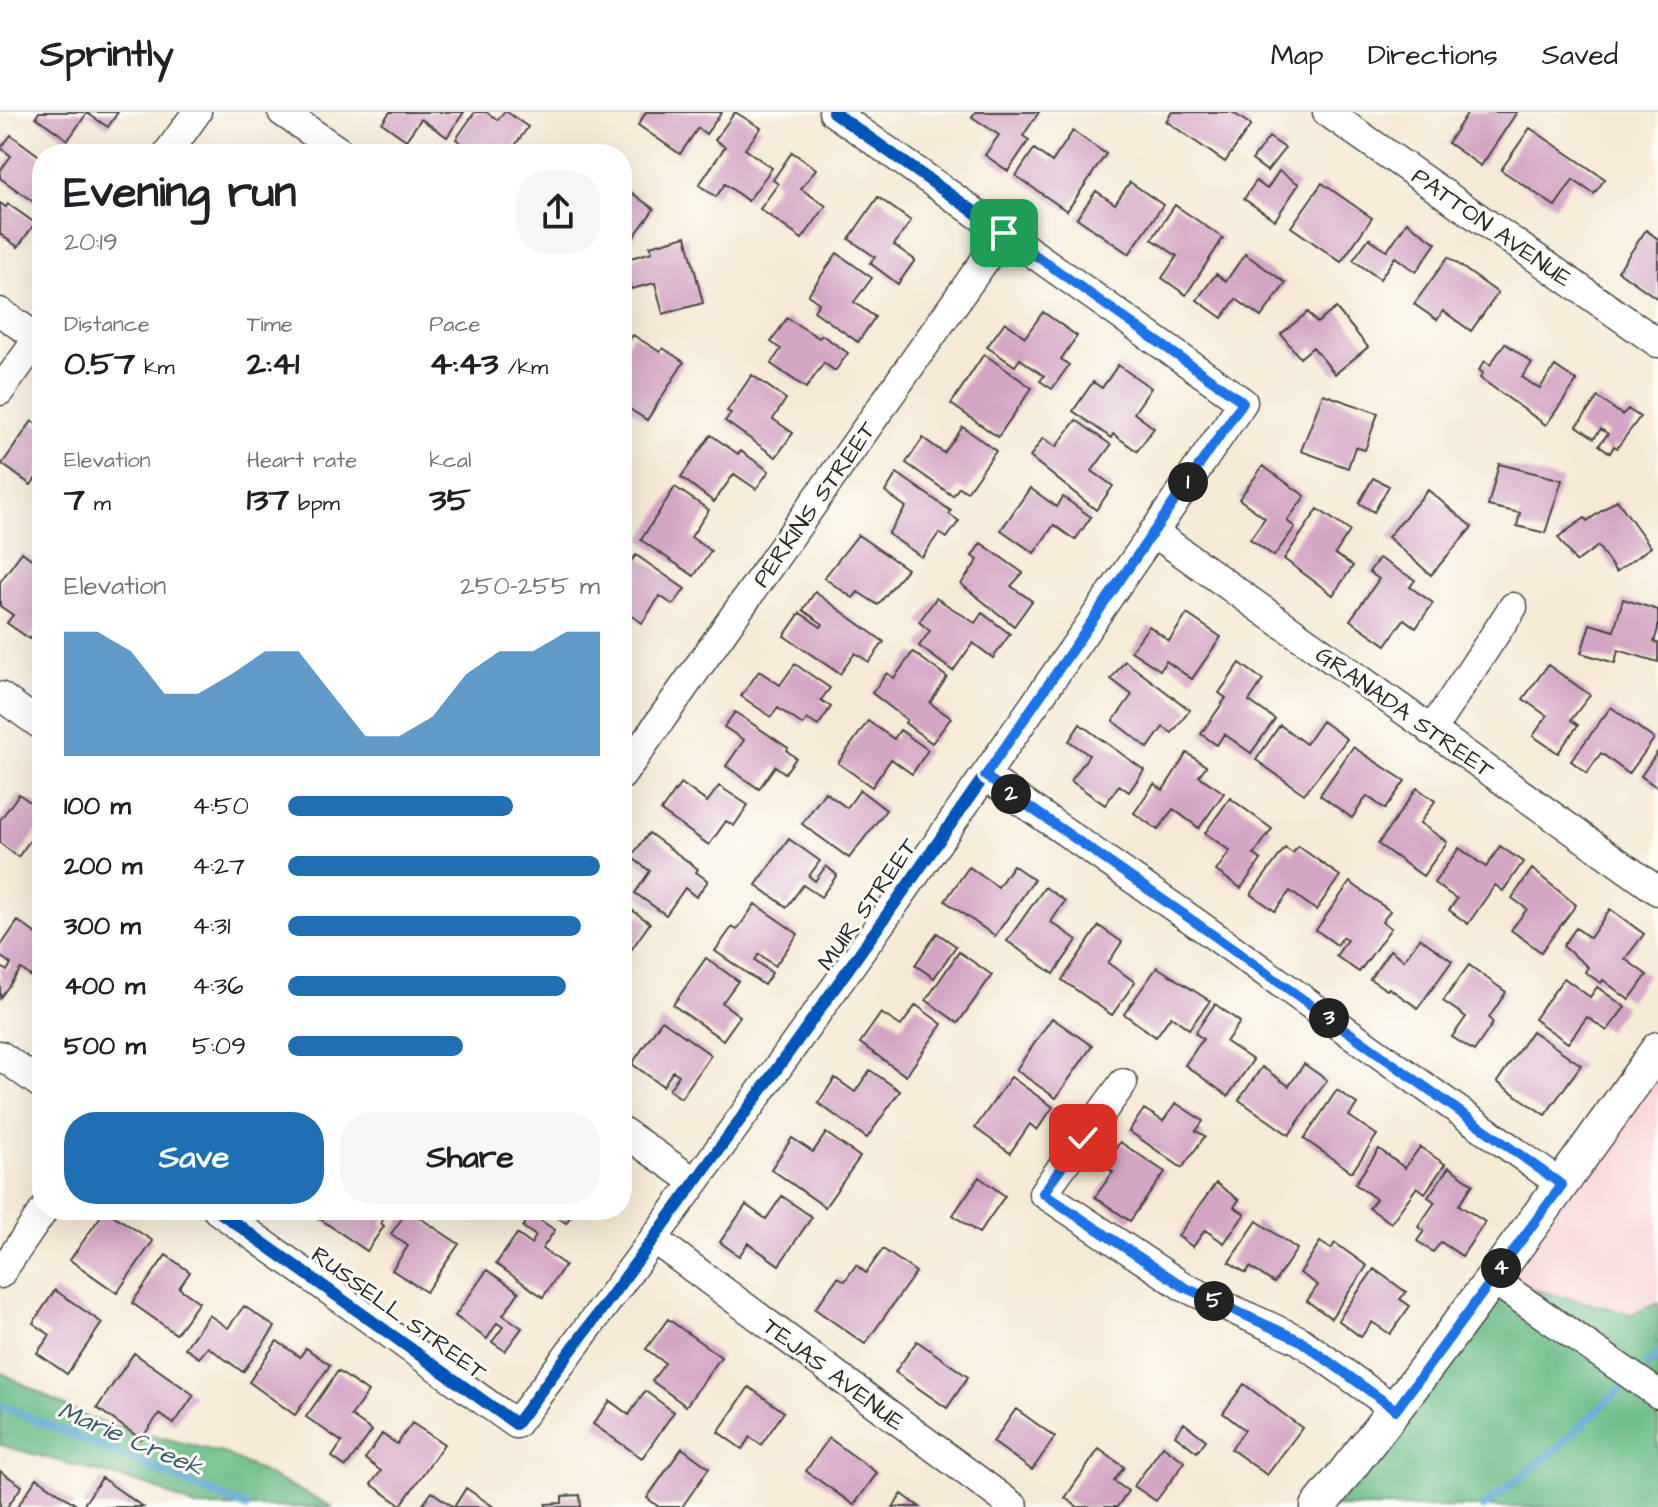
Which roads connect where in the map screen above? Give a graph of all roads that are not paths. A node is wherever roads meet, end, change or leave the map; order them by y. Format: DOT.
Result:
graph roads {
  1 [pos="197,112"];
  2 [pos="282,112"];
  3 [pos="833,112"];
  4 [pos="1327,112"];
  5 [pos="174,144"];
  6 [pos="328,144"];
  7 [pos="1004,233"];
  8 [pos="0,312"];
  9 [pos="32,332"];
  10 [pos="1658,343"];
  11 [pos="32,349"];
  12 [pos="0,391"];
  13 [pos="1153,532"];
  14 [pos="1513,607"];
  15 [pos="0,696"];
  16 [pos="32,719"];
  17 [pos="1431,731"];
  18 [pos="632,761"];
  19 [pos="985,776"];
  20 [pos="1658,891"];
  21 [pos="1658,1049"];
  22 [pos="0,1055"];
  23 [pos="32,1078"];
  24 [pos="1123,1083"];
  25 [pos="632,1138"];
  26 [pos="695,1182"];
  27 [pos="1562,1185"];
  28 [pos="37,1220"];
  29 [pos="231,1220"];
  30 [pos="655,1240"];
  31 [pos="0,1274"];
  32 [pos="1492,1279"];
  33 [pos="1658,1394"];
  34 [pos="1396,1410"];
  35 [pos="516,1424"];
  36 [pos="1014,1507"];
  37 [pos="1318,1507"];
  1 -- 5 [label="street"];
  2 -- 6 [label="street"];
  3 -- 7 [label="street"];
  4 -- 10 [label="street, PATTON AVENUE"];
  7 -- 13 [label="street, MUIR STREET"];
  7 -- 18 [label="street, PERKINS STREET"];
  8 -- 9 [label="street"];
  11 -- 12 [label="street"];
  13 -- 17 [label="street, GRANADA STREET"];
  13 -- 19 [label="street, MUIR STREET"];
  14 -- 17 [label="street"];
  15 -- 16 [label="street"];
  17 -- 20 [label="street, GRANADA STREET"];
  19 -- 26 [label="street, MUIR STREET"];
  19 -- 27 [label="street"];
  21 -- 27 [label="street"];
  22 -- 23 [label="street"];
  24 -- 34 [label="street"];
  25 -- 26 [label="street"];
  26 -- 30 [label="street, MUIR STREET"];
  27 -- 32 [label="street"];
  28 -- 31 [label="street"];
  29 -- 35 [label="street, RUSSELL STREET"];
  30 -- 35 [label="street, MUIR STREET"];
  30 -- 36 [label="street, TEJAS AVENUE"];
  32 -- 33 [label="street"];
  32 -- 34 [label="street"];
  34 -- 37 [label="street"];
}
